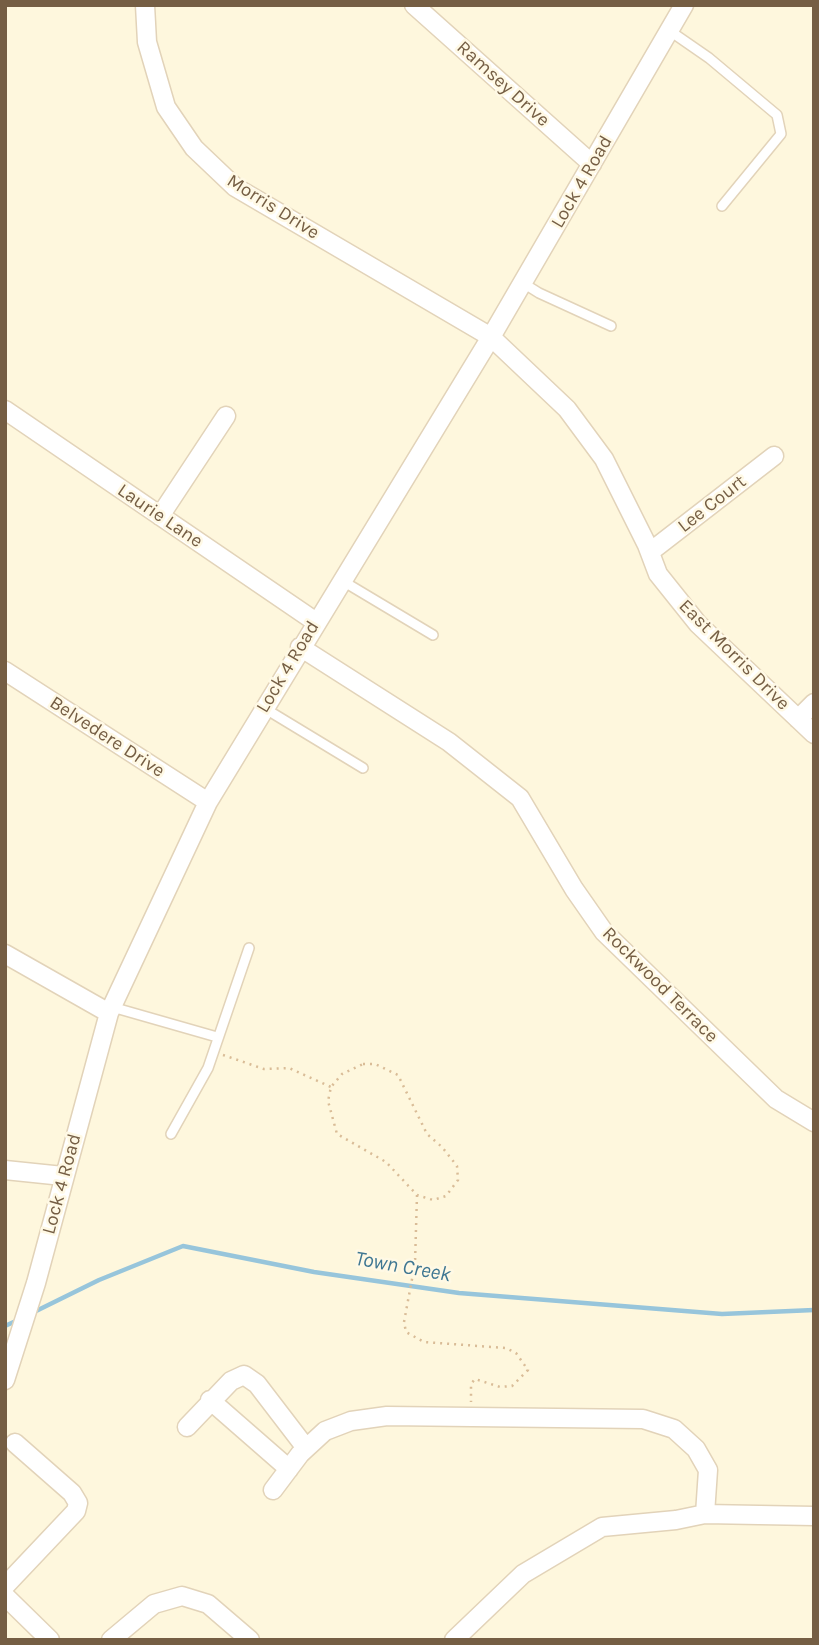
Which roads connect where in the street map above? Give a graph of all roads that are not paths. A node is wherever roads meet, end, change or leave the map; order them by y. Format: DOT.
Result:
graph roads {
  1 [pos="145,5"];
  2 [pos="414,5"];
  3 [pos="684,5"];
  4 [pos="670,31"];
  5 [pos="592,164"];
  6 [pos="722,206"];
  7 [pos="523,282"];
  8 [pos="611,326"];
  9 [pos="491,337"];
  10 [pos="5,411"];
  11 [pos="226,416"];
  12 [pos="774,456"];
  13 [pos="160,516"];
  14 [pos="650,552"];
  15 [pos="341,580"];
  16 [pos="316,622"];
  17 [pos="433,635"];
  18 [pos="300,648"];
  19 [pos="5,671"];
  20 [pos="814,703"];
  21 [pos="264,708"];
  22 [pos="798,719"];
  23 [pos="814,734"];
  24 [pos="363,768"];
  25 [pos="208,802"];
  26 [pos="249,948"];
  27 [pos="5,954"];
  28 [pos="110,1010"];
  29 [pos="217,1037"];
  30 [pos="814,1122"];
  31 [pos="171,1135"];
  32 [pos="5,1170"];
  33 [pos="64,1177"];
  34 [pos="5,1380"];
  35 [pos="211,1400"];
  36 [pos="187,1427"];
  37 [pos="15,1443"];
  38 [pos="306,1448"];
  39 [pos="289,1469"];
  40 [pos="272,1490"];
  41 [pos="705,1514"];
  42 [pos="814,1516"];
  43 [pos="5,1586"];
  44 [pos="5,1596"];
  45 [pos="50,1640"];
  46 [pos="111,1640"];
  47 [pos="250,1640"];
  48 [pos="454,1640"];
  1 -- 9 [label="street, Morris Drive"];
  2 -- 5 [label="street, Ramsey Drive"];
  3 -- 4 [label="street, Lock 4 Road"];
  4 -- 5 [label="street, Lock 4 Road"];
  4 -- 6 [label="lane"];
  5 -- 7 [label="street, Lock 4 Road"];
  7 -- 8 [label="lane"];
  7 -- 9 [label="street, Lock 4 Road"];
  9 -- 14 [label="street, East Morris Drive"];
  9 -- 15 [label="street, Lock 4 Road"];
  10 -- 13 [label="street, Laurie Lane"];
  11 -- 13 [label="street"];
  12 -- 14 [label="street, Lee Court"];
  13 -- 16 [label="street, Laurie Lane"];
  14 -- 22 [label="street, East Morris Drive"];
  15 -- 16 [label="street, Lock 4 Road"];
  15 -- 17 [label="lane"];
  16 -- 18 [label="street, Lock 4 Road"];
  18 -- 21 [label="street, Lock 4 Road"];
  18 -- 30 [label="street, Rockwood Terrace"];
  19 -- 25 [label="street, Belvedere Drive"];
  20 -- 22 [label="street"];
  21 -- 24 [label="lane"];
  21 -- 25 [label="street, Lock 4 Road"];
  22 -- 23 [label="street, East Morris Drive"];
  25 -- 28 [label="street, Lock 4 Road"];
  26 -- 29 [label="lane"];
  27 -- 28 [label="street"];
  28 -- 29 [label="lane"];
  28 -- 33 [label="street, Lock 4 Road"];
  29 -- 31 [label="lane"];
  32 -- 33 [label="street"];
  33 -- 34 [label="street, Lock 4 Road"];
  35 -- 36 [label="street"];
  35 -- 38 [label="street"];
  35 -- 39 [label="street"];
  37 -- 43 [label="street"];
  38 -- 39 [label="street"];
  38 -- 41 [label="street"];
  39 -- 40 [label="street"];
  41 -- 42 [label="street"];
  41 -- 48 [label="street"];
  44 -- 45 [label="street"];
  46 -- 47 [label="street"];
}
